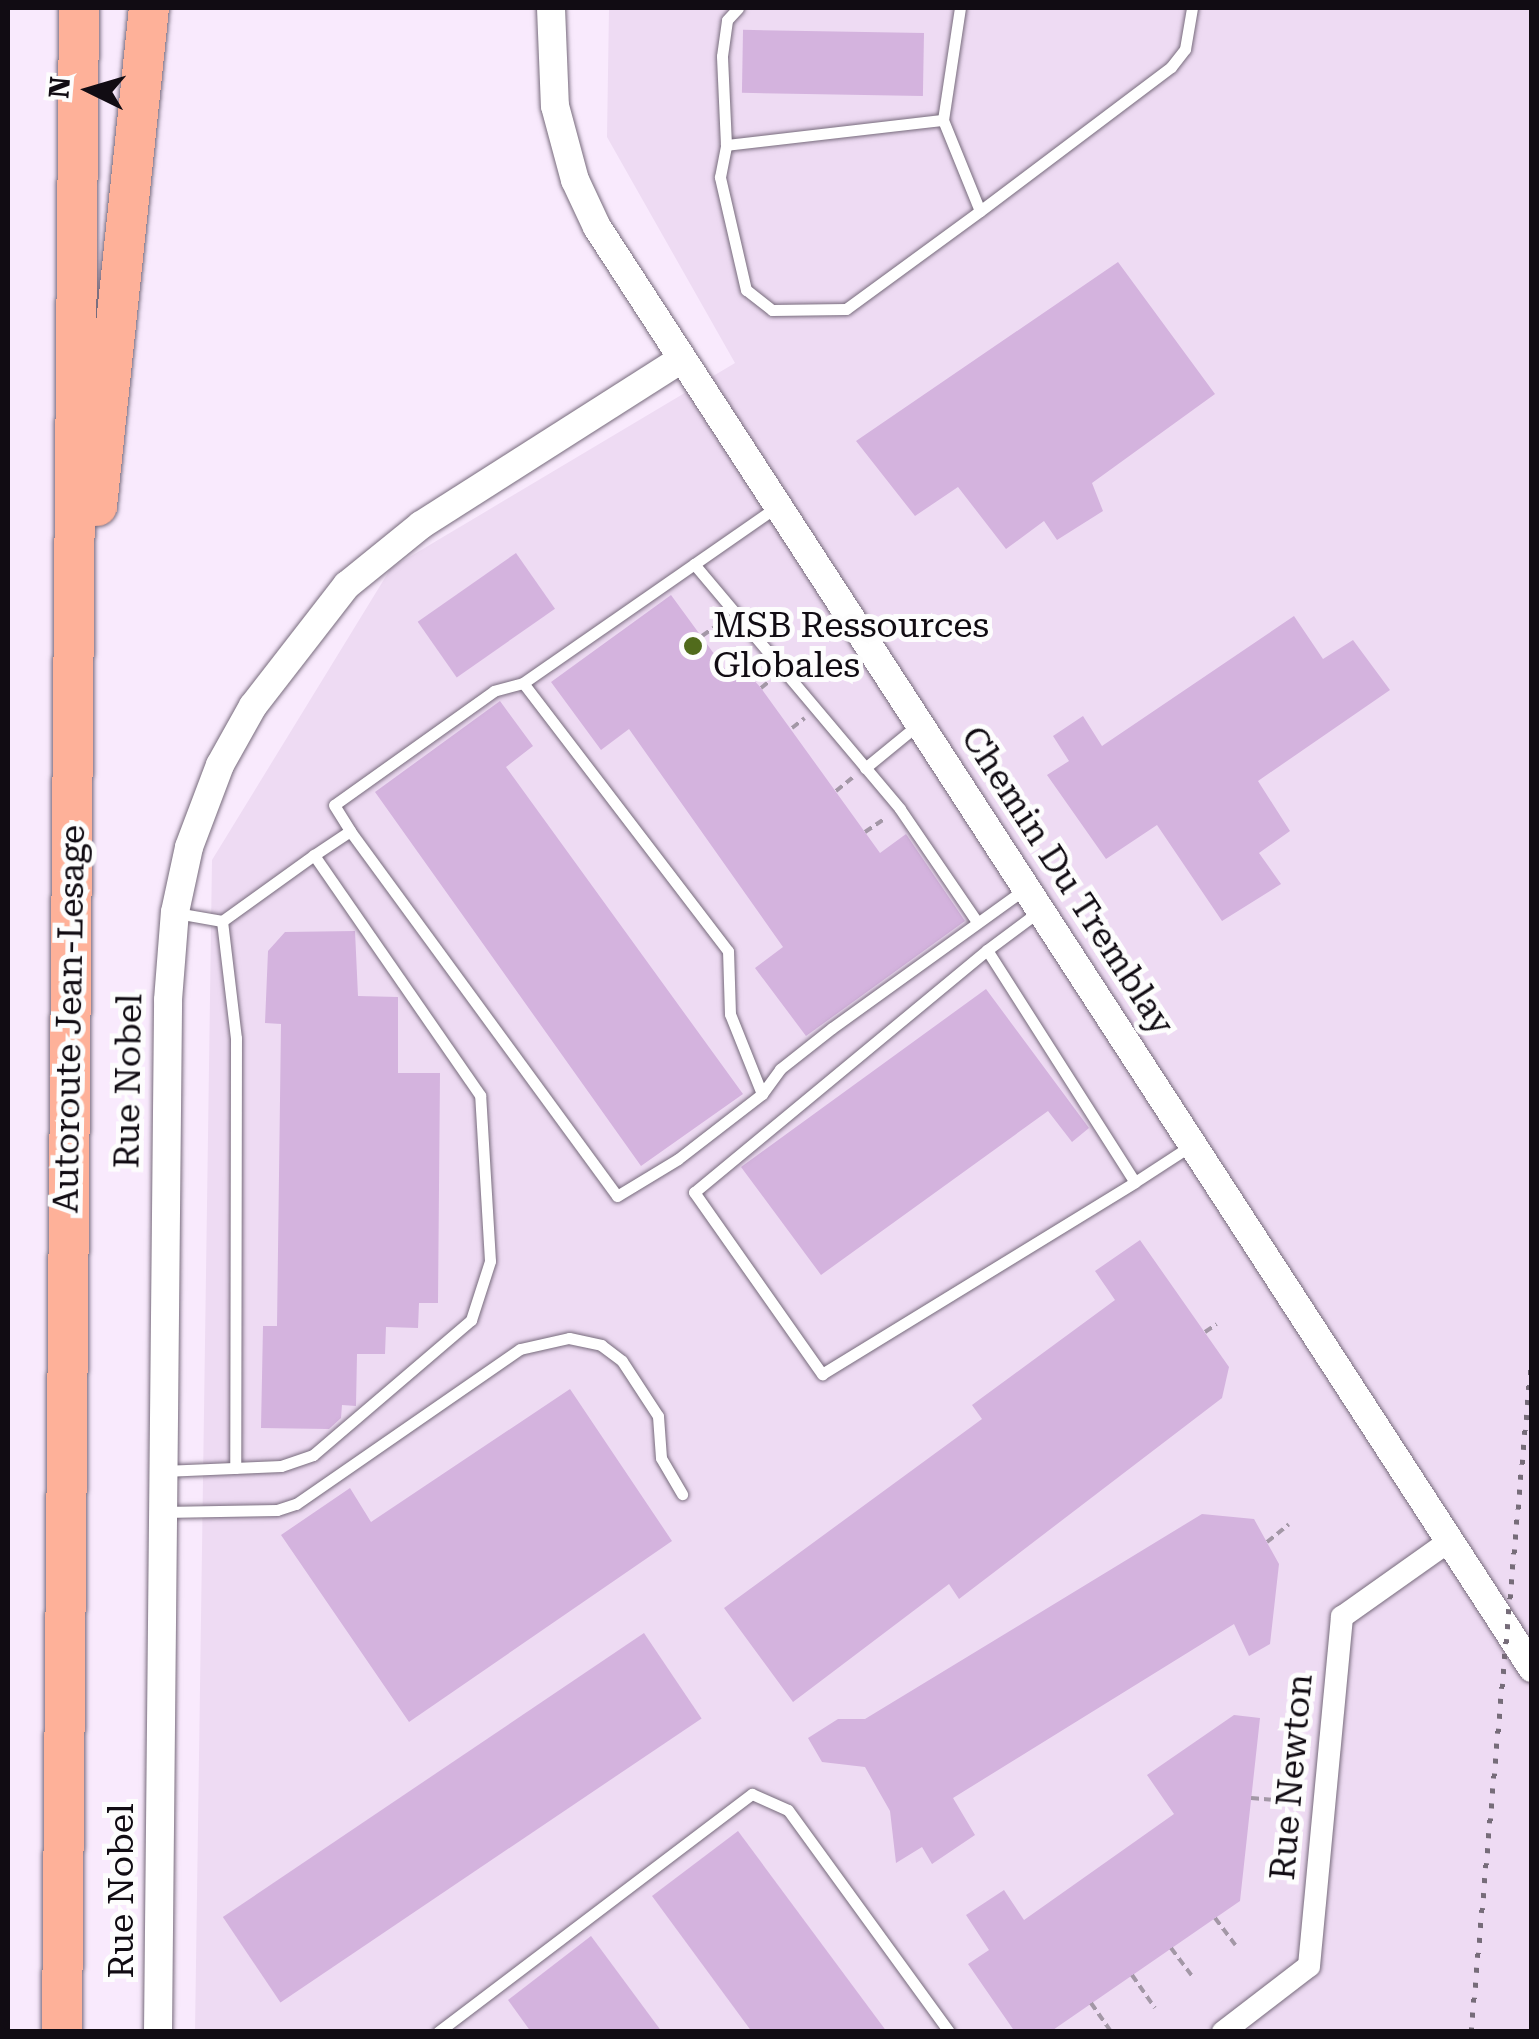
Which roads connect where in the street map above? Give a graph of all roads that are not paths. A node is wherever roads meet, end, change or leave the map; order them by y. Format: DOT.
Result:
graph roads {
  1 [pos="79,8"];
  2 [pos="149,8"];
  3 [pos="552,8"];
  4 [pos="738,8"];
  5 [pos="960,8"];
  6 [pos="1192,8"];
  7 [pos="943,120"];
  8 [pos="726,145"];
  9 [pos="980,211"];
  10 [pos="682,359"];
  11 [pos="778,506"];
  12 [pos="694,564"];
  13 [pos="522,683"];
  14 [pos="920,723"];
  15 [pos="74,734"];
  16 [pos="865,768"];
  17 [pos="350,831"];
  18 [pos="314,855"];
  19 [pos="1034,898"];
  20 [pos="174,912"];
  21 [pos="222,921"];
  22 [pos="977,922"];
  23 [pos="987,950"];
  24 [pos="762,1094"];
  25 [pos="1194,1144"];
  26 [pos="1135,1182"];
  27 [pos="235,1468"];
  28 [pos="163,1470"];
  29 [pos="682,1494"];
  30 [pos="162,1512"];
  31 [pos="1448,1542"];
  32 [pos="1532,1668"];
  33 [pos="62,2032"];
  34 [pos="158,2032"];
  35 [pos="438,2032"];
  36 [pos="949,2032"];
  37 [pos="1223,2032"];
  1 -- 15 [label="highway, Autoroute Jean-Lesage"];
  2 -- 15 [label="highway"];
  3 -- 10 [label="street, Chemin Du Tremblay"];
  4 -- 8 [label="lane"];
  5 -- 7 [label="lane"];
  6 -- 9 [label="lane"];
  7 -- 8 [label="lane"];
  7 -- 9 [label="lane"];
  8 -- 9 [label="lane"];
  10 -- 11 [label="street, Chemin Du Tremblay"];
  10 -- 20 [label="street, Rue Nobel"];
  11 -- 12 [label="lane"];
  11 -- 14 [label="street, Chemin Du Tremblay"];
  12 -- 13 [label="lane"];
  12 -- 16 [label="lane"];
  13 -- 17 [label="lane"];
  13 -- 24 [label="lane"];
  14 -- 16 [label="lane"];
  14 -- 19 [label="street, Chemin Du Tremblay"];
  15 -- 33 [label="highway, Autoroute Jean-Lesage"];
  16 -- 22 [label="lane"];
  17 -- 18 [label="lane"];
  17 -- 24 [label="lane"];
  18 -- 21 [label="lane"];
  18 -- 27 [label="lane"];
  19 -- 22 [label="lane"];
  19 -- 23 [label="lane"];
  19 -- 25 [label="street, Chemin Du Tremblay"];
  20 -- 21 [label="lane"];
  20 -- 28 [label="street, Rue Nobel"];
  21 -- 27 [label="lane"];
  22 -- 24 [label="lane"];
  23 -- 26 [label="lane"];
  23 -- 26 [label="lane"];
  25 -- 26 [label="lane"];
  25 -- 31 [label="street, Chemin Du Tremblay"];
  27 -- 28 [label="lane"];
  28 -- 30 [label="street, Rue Nobel"];
  29 -- 30 [label="lane"];
  30 -- 34 [label="street, Rue Nobel"];
  31 -- 32 [label="street, Chemin Du Tremblay"];
  31 -- 37 [label="street, Rue Newton"];
  35 -- 36 [label="lane"];
}
